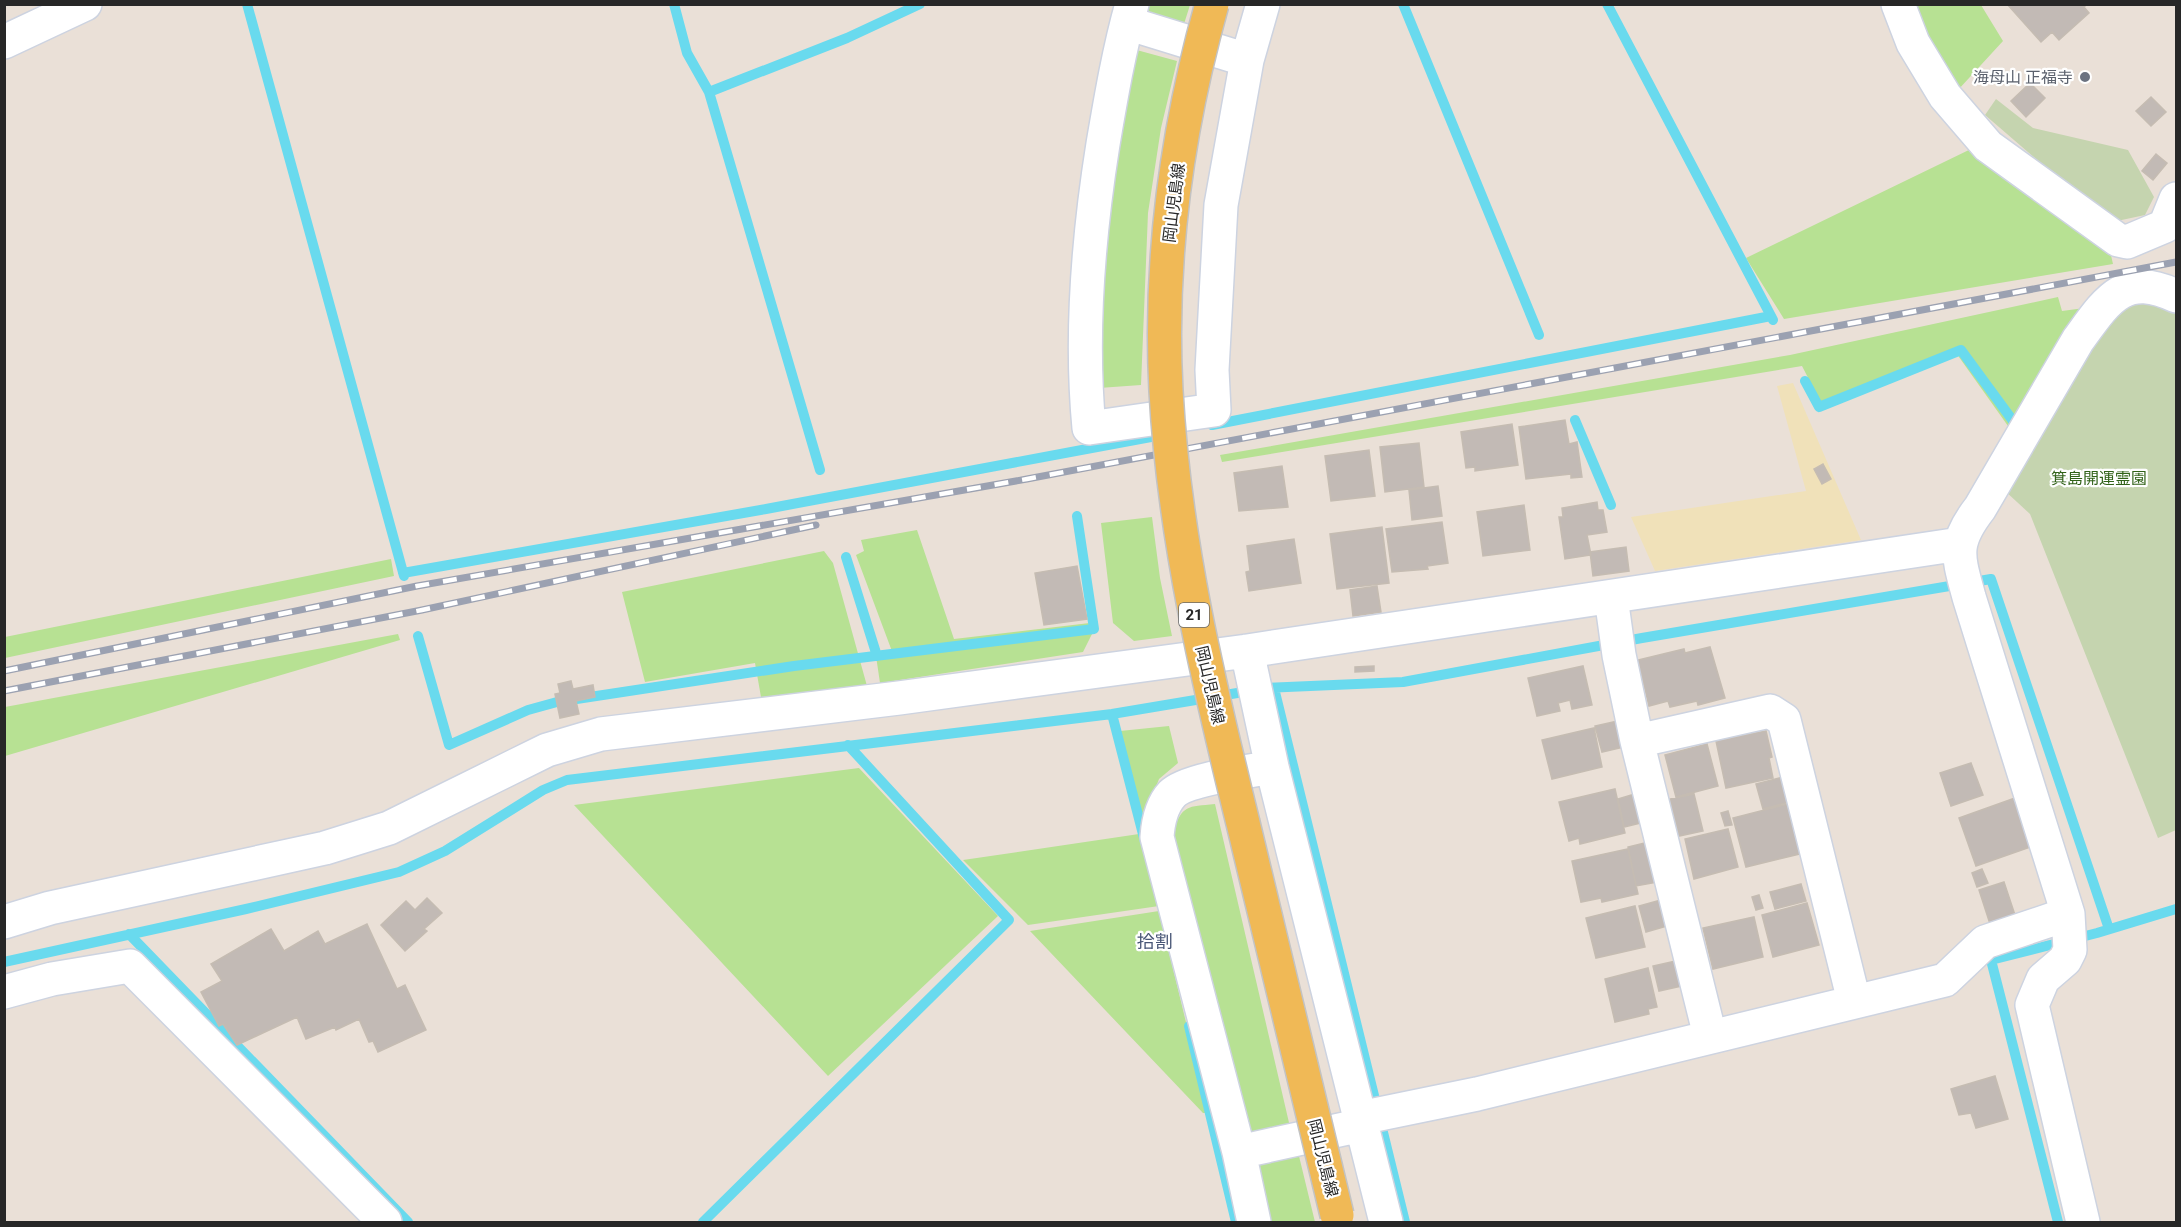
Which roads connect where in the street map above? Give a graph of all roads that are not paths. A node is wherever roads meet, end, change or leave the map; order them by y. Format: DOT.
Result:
graph roads {
  1 [pos="85,4"];
  2 [pos="1212,4"];
  3 [pos="1263,4"];
  4 [pos="1898,4"];
  5 [pos="1130,14"];
  6 [pos="4,42"];
  7 [pos="1247,60"];
  8 [pos="2172,216"];
  9 [pos="2127,242"];
  10 [pos="2133,286"];
  11 [pos="2176,297"];
  12 [pos="1960,554"];
  13 [pos="1614,626"];
  14 [pos="1252,676"];
  15 [pos="1637,741"];
  16 [pos="1272,767"];
  17 [pos="4,922"];
  18 [pos="2069,929"];
  19 [pos="4,993"];
  20 [pos="1854,1001"];
  21 [pos="1710,1036"];
  22 [pos="1369,1118"];
  23 [pos="1239,1152"];
  24 [pos="1337,1215"];
  25 [pos="385,1222"];
  26 [pos="1254,1222"];
  27 [pos="1386,1222"];
  28 [pos="2083,1222"];
  1 -- 6 [label="street"];
  2 -- 24 [label="main road, 岡山児島線 / 21, bridge"];
  3 -- 7 [label="street"];
  4 -- 9 [label="street"];
  5 -- 7 [label="street"];
  5 -- 7 [label="street"];
  8 -- 9 [label="street"];
  9 -- 10 [label="street"];
  10 -- 11 [label="street"];
  10 -- 12 [label="street"];
  12 -- 13 [label="street"];
  12 -- 18 [label="street"];
  13 -- 14 [label="street"];
  13 -- 15 [label="street"];
  14 -- 16 [label="street"];
  14 -- 17 [label="street"];
  15 -- 20 [label="street"];
  15 -- 21 [label="street"];
  16 -- 22 [label="street"];
  16 -- 23 [label="street"];
  18 -- 20 [label="street"];
  18 -- 28 [label="street"];
  19 -- 25 [label="street"];
  20 -- 21 [label="street"];
  21 -- 22 [label="street"];
  22 -- 23 [label="street"];
  22 -- 27 [label="street"];
  23 -- 26 [label="street"];
}
